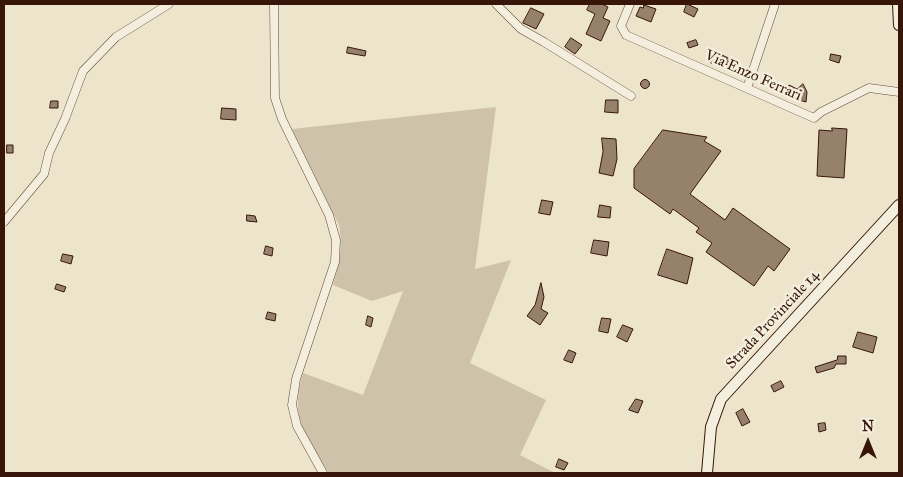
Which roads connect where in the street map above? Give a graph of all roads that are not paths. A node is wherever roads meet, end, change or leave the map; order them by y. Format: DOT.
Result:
graph roads {
  1 [pos="169,4"];
  2 [pos="274,4"];
  3 [pos="496,4"];
  4 [pos="630,4"];
  5 [pos="775,4"];
  6 [pos="898,4"];
  7 [pos="899,25"];
  8 [pos="747,88"];
  9 [pos="899,92"];
  10 [pos="631,96"];
  11 [pos="899,205"];
  12 [pos="4,222"];
  13 [pos="323,473"];
  14 [pos="707,473"];
  1 -- 12 [label="street"];
  2 -- 13 [label="street"];
  3 -- 10 [label="street"];
  4 -- 8 [label="street, Via Enzo Ferrari"];
  5 -- 8 [label="street"];
  6 -- 7 [label="main road"];
  8 -- 9 [label="street, Via Enzo Ferrari"];
  11 -- 14 [label="main road, Strada Provinciale 14"];
}
